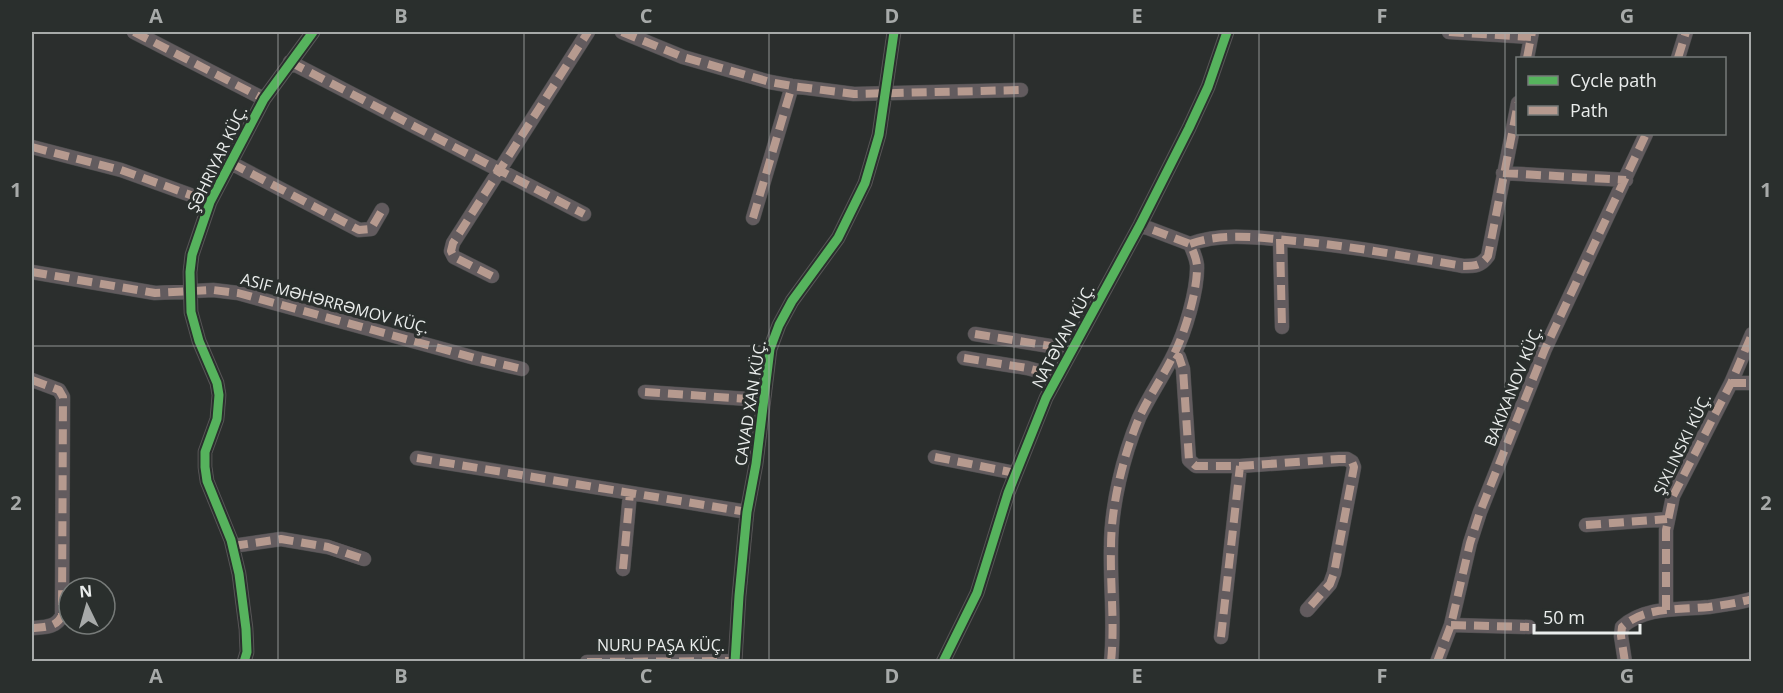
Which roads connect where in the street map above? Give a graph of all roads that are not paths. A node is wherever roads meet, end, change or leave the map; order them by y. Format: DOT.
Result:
graph roads {
  1 [pos="134,32"];
  2 [pos="313,32"];
  3 [pos="588,32"];
  4 [pos="622,32"];
  5 [pos="894,32"];
  6 [pos="1227,32"];
  7 [pos="1449,32"];
  8 [pos="1686,32"];
  9 [pos="1532,34"];
  10 [pos="1527,57"];
  11 [pos="1678,57"];
  12 [pos="290,62"];
  13 [pos="792,86"];
  14 [pos="1021,90"];
  15 [pos="884,93"];
  16 [pos="264,99"];
  17 [pos="1516,112"];
  18 [pos="1646,135"];
  19 [pos="32,147"];
  20 [pos="231,163"];
  21 [pos="500,171"];
  22 [pos="1503,172"];
  23 [pos="1626,180"];
  24 [pos="210,202"];
  25 [pos="382,210"];
  26 [pos="584,214"];
  27 [pos="753,218"];
  28 [pos="1140,225"];
  29 [pos="1280,239"];
  30 [pos="1190,244"];
  31 [pos="32,272"];
  32 [pos="492,276"];
  33 [pos="191,292"];
  34 [pos="1282,327"];
  35 [pos="975,334"];
  36 [pos="1752,334"];
  37 [pos="1071,352"];
  38 [pos="1175,354"];
  39 [pos="964,358"];
  40 [pos="522,369"];
  41 [pos="1058,376"];
  42 [pos="32,380"];
  43 [pos="1731,383"];
  44 [pos="1752,383"];
  45 [pos="645,392"];
  46 [pos="763,399"];
  47 [pos="935,457"];
  48 [pos="417,458"];
  49 [pos="1240,466"];
  50 [pos="1015,473"];
  51 [pos="630,493"];
  52 [pos="747,512"];
  53 [pos="1667,519"];
  54 [pos="1586,525"];
  55 [pos="232,546"];
  56 [pos="364,559"];
  57 [pos="623,569"];
  58 [pos="1752,599"];
  59 [pos="1307,610"];
  60 [pos="1666,610"];
  61 [pos="1450,625"];
  62 [pos="1529,627"];
  63 [pos="32,628"];
  64 [pos="1221,637"];
  65 [pos="735,661"];
  66 [pos="244,662"];
  67 [pos="587,662"];
  68 [pos="943,662"];
  69 [pos="1111,662"];
  70 [pos="1437,662"];
  71 [pos="1626,662"];
  1 -- 16 [label="street"];
  2 -- 12 [label="street, ŞƏHRIYAR KÜÇ."];
  3 -- 21 [label="street"];
  4 -- 13 [label="street"];
  5 -- 15 [label="street, CAVAD XAN KÜÇ."];
  6 -- 28 [label="street, NATƏVAN KÜÇ."];
  7 -- 9 [label="street"];
  8 -- 11 [label="street"];
  9 -- 10 [label="street"];
  12 -- 16 [label="street, ŞƏHRIYAR KÜÇ."];
  12 -- 21 [label="street"];
  13 -- 15 [label="street"];
  13 -- 27 [label="street"];
  14 -- 15 [label="street"];
  15 -- 46 [label="street, CAVAD XAN KÜÇ."];
  16 -- 20 [label="street, ŞƏHRIYAR KÜÇ."];
  17 -- 22 [label="street"];
  18 -- 23 [label="street"];
  19 -- 24 [label="street"];
  20 -- 24 [label="street, ŞƏHRIYAR KÜÇ."];
  20 -- 25 [label="street"];
  21 -- 26 [label="street"];
  21 -- 32 [label="street"];
  22 -- 23 [label="street"];
  22 -- 29 [label="street"];
  23 -- 61 [label="street"];
  24 -- 33 [label="street, ŞƏHRIYAR KÜÇ."];
  28 -- 30 [label="street"];
  28 -- 37 [label="street, NATƏVAN KÜÇ."];
  29 -- 30 [label="street"];
  29 -- 34 [label="street"];
  30 -- 38 [label="street"];
  31 -- 33 [label="street, ASIF MƏHƏRRƏMOV KÜÇ."];
  33 -- 40 [label="street, ASIF MƏHƏRRƏMOV KÜÇ."];
  33 -- 55 [label="street, ŞƏHRIYAR KÜÇ."];
  35 -- 37 [label="street"];
  36 -- 43 [label="street"];
  37 -- 41 [label="street, NATƏVAN KÜÇ."];
  38 -- 49 [label="street"];
  38 -- 69 [label="street"];
  39 -- 41 [label="street"];
  41 -- 50 [label="street, NATƏVAN KÜÇ."];
  42 -- 63 [label="street"];
  43 -- 44 [label="street"];
  43 -- 53 [label="street"];
  45 -- 46 [label="street"];
  46 -- 52 [label="street, CAVAD XAN KÜÇ."];
  47 -- 50 [label="street"];
  48 -- 51 [label="street"];
  49 -- 59 [label="street"];
  49 -- 64 [label="street"];
  50 -- 68 [label="street, NATƏVAN KÜÇ."];
  51 -- 52 [label="street"];
  51 -- 57 [label="street"];
  52 -- 65 [label="street, CAVAD XAN KÜÇ."];
  53 -- 54 [label="street"];
  53 -- 60 [label="street"];
  55 -- 56 [label="street"];
  55 -- 66 [label="street, ŞƏHRIYAR KÜÇ."];
  58 -- 60 [label="street"];
  60 -- 71 [label="street"];
  61 -- 62 [label="street"];
  61 -- 70 [label="street"];
  65 -- 67 [label="street, NURU PAŞA KÜÇ."];
}
